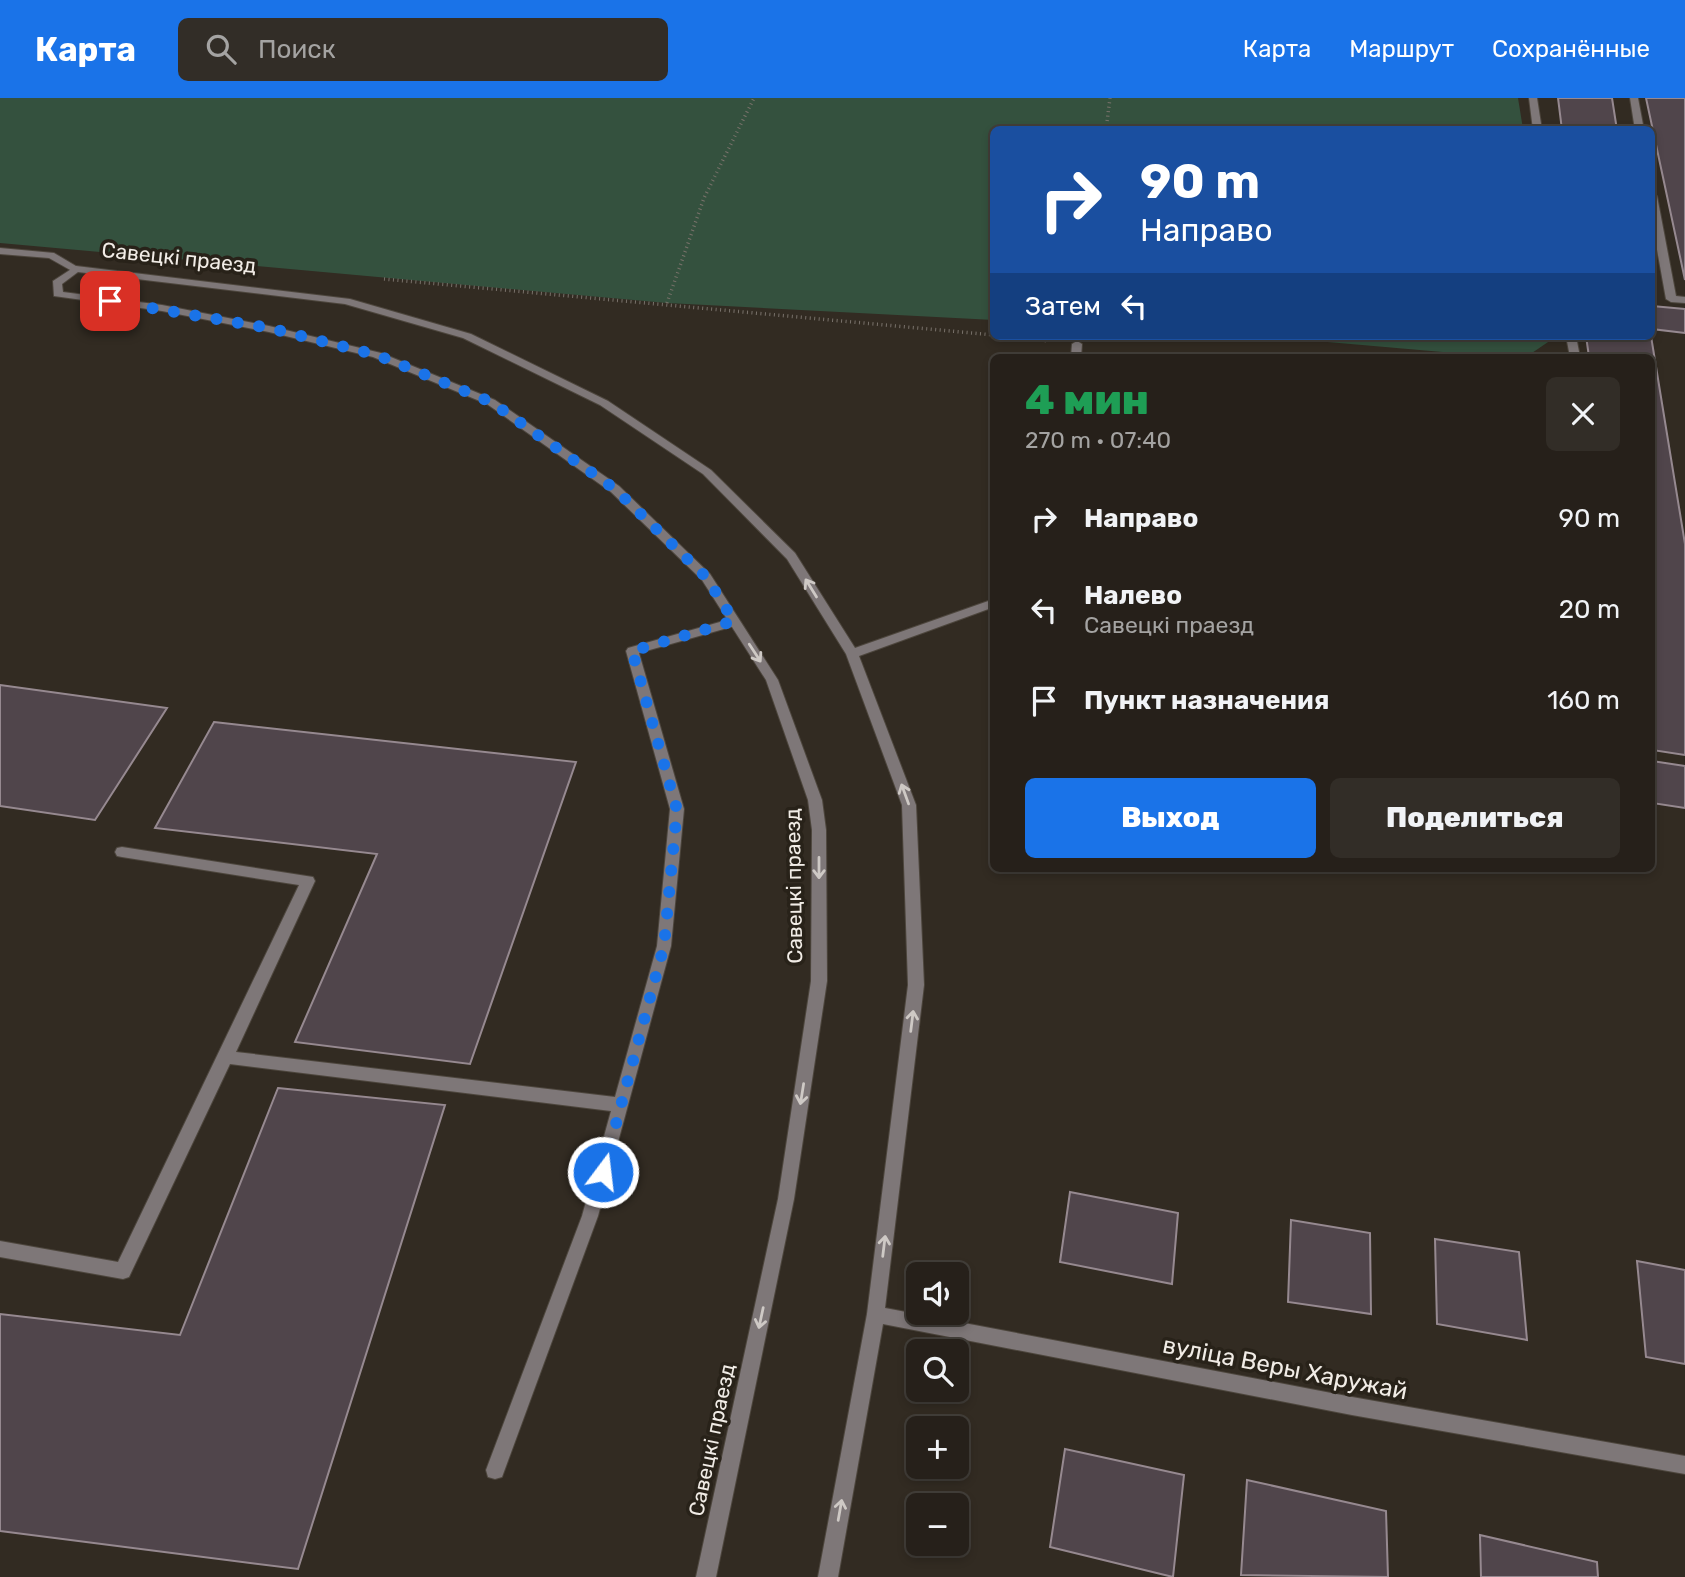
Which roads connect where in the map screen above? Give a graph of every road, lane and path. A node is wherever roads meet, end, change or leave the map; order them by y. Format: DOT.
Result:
graph roads {
  1 [pos="754,98"];
  2 [pos="1110,98"];
  3 [pos="1533,98"];
  4 [pos="1634,98"];
  5 [pos="1106,126"];
  6 [pos="1537,126"];
  7 [pos="1639,126"];
  8 [pos="1655,212"];
  9 [pos="0,251"];
  10 [pos="76,269"];
  11 [pos="375,278"];
  12 [pos="1685,300"];
  13 [pos="667,303"];
  14 [pos="990,335"];
  15 [pos="1038,340"];
  16 [pos="1077,344"];
  17 [pos="1076,354"];
  18 [pos="990,604"];
  19 [pos="734,621"];
  20 [pos="852,654"];
  21 [pos="122,852"];
  22 [pos="226,1057"];
  23 [pos="621,1105"];
  24 [pos="0,1249"];
  25 [pos="876,1314"];
  26 [pos="1685,1465"];
  27 [pos="495,1471"];
  28 [pos="706,1577"];
  29 [pos="828,1577"];
  1 -- 13 [label="path"];
  2 -- 5 [label="path"];
  3 -- 6 [label="street"];
  4 -- 7 [label="street"];
  8 -- 12 [label="street"];
  9 -- 10 [label="street"];
  10 -- 19 [label="street, Савецкі праезд"];
  20 -- 10 [label="street, Савецкі праезд, one-way"];
  11 -- 13 [label="path"];
  13 -- 14 [label="path"];
  15 -- 16 [label="path"];
  16 -- 17 [label="street"];
  18 -- 20 [label="street"];
  19 -- 23 [label="street"];
  19 -- 28 [label="street, Савецкі праезд, one-way"];
  25 -- 20 [label="street, Савецкі праезд, one-way"];
  21 -- 22 [label="street"];
  22 -- 23 [label="street"];
  22 -- 24 [label="street"];
  23 -- 27 [label="street"];
  25 -- 26 [label="street, вуліца Веры Харужай"];
  29 -- 25 [label="street, Савецкі праезд, one-way"];
}
